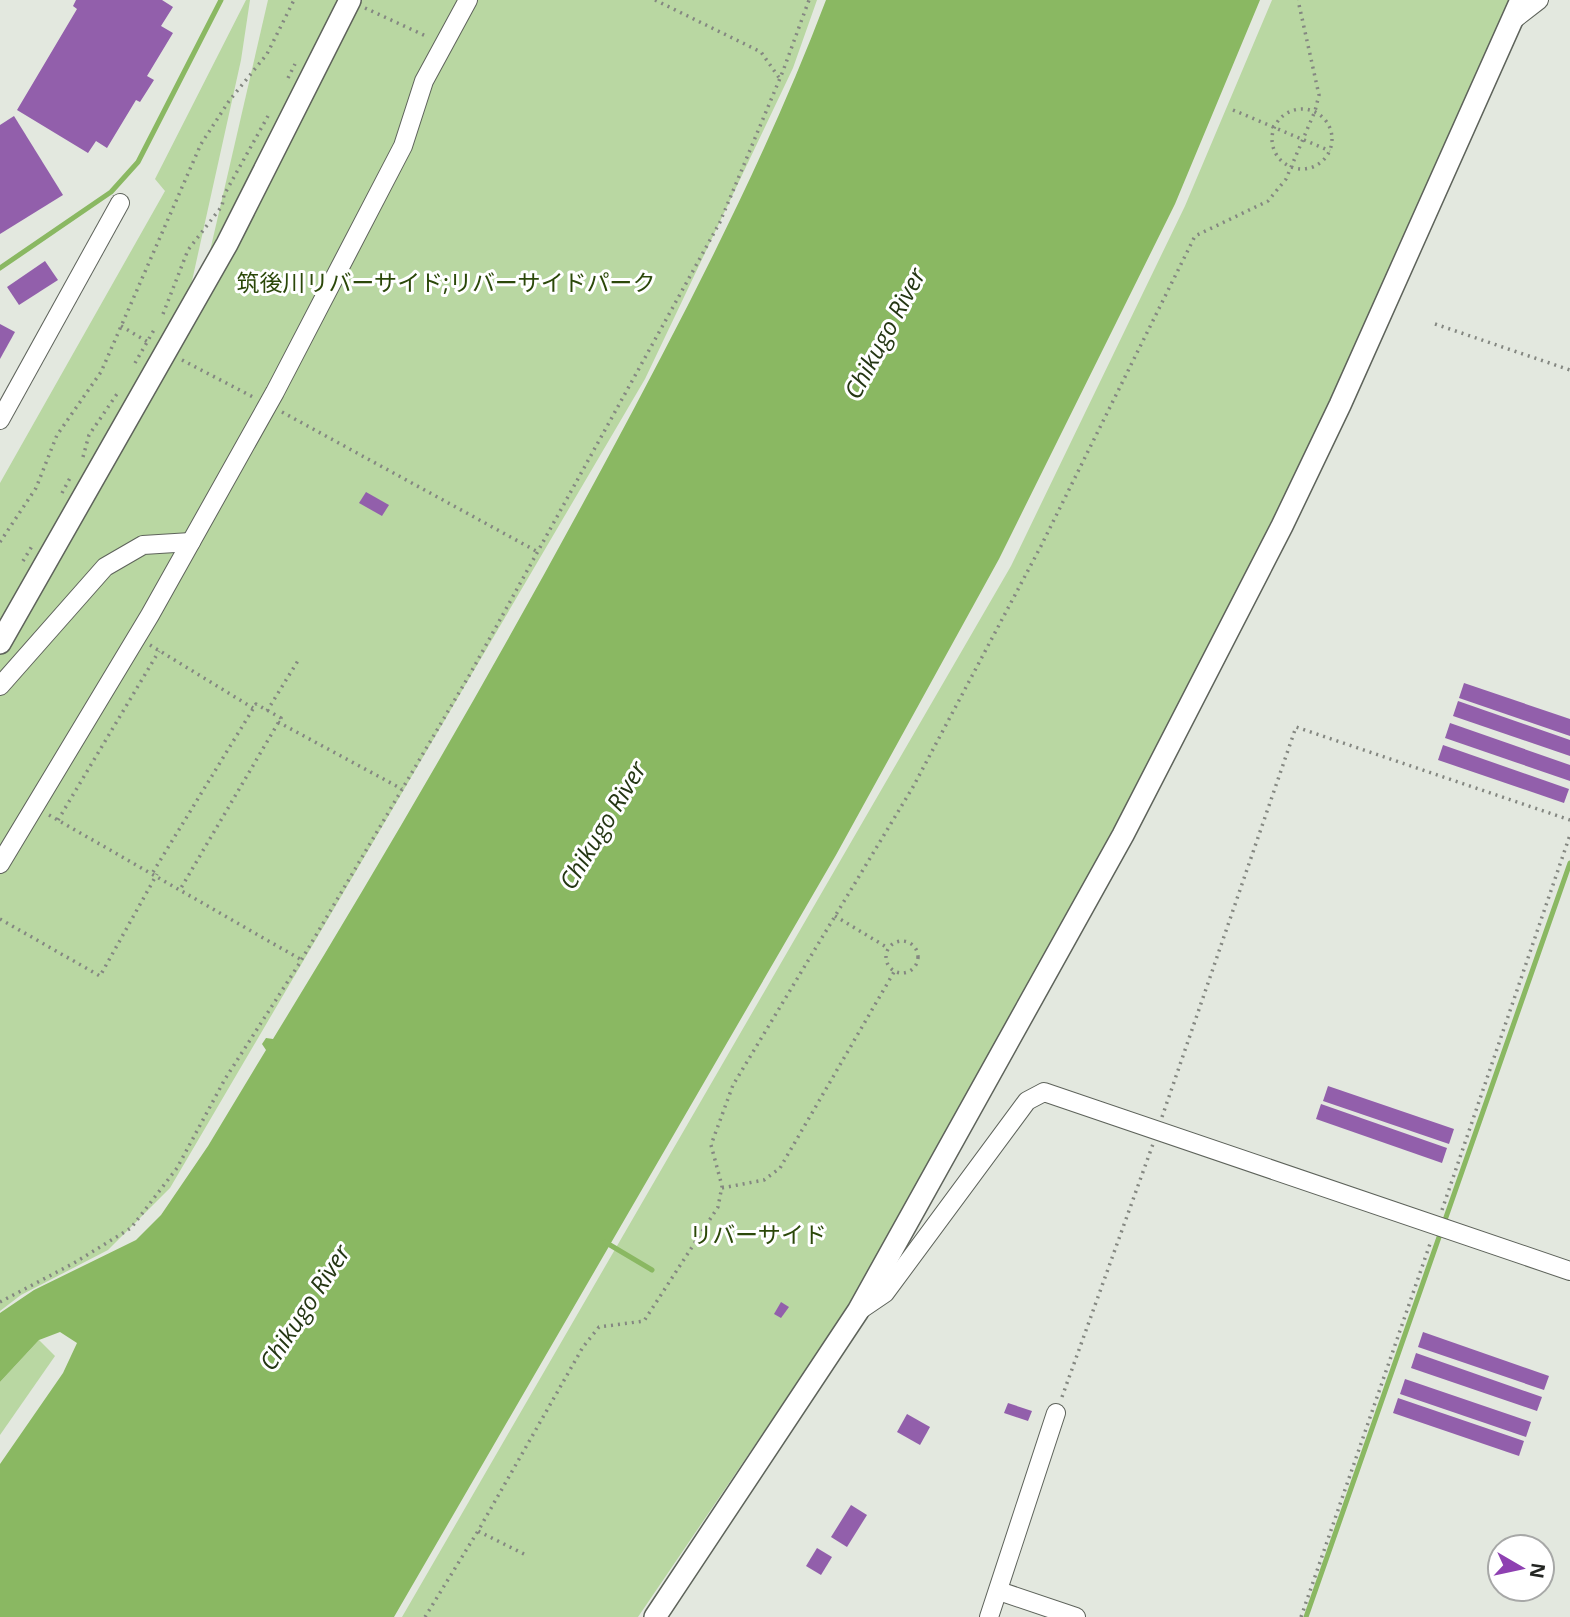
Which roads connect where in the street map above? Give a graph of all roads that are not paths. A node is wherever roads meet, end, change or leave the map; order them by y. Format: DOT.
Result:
graph roads {
  1 [pos="468,0"];
  2 [pos="1521,0"];
  3 [pos="1539,0"];
  4 [pos="349,1"];
  5 [pos="1512,21"];
  6 [pos="120,203"];
  7 [pos="0,420"];
  8 [pos="191,542"];
  9 [pos="0,643"];
  10 [pos="0,687"];
  11 [pos="0,864"];
  12 [pos="1570,1271"];
  13 [pos="858,1311"];
  14 [pos="1056,1413"];
  15 [pos="999,1591"];
  16 [pos="655,1617"];
  17 [pos="989,1617"];
  18 [pos="1076,1617"];
  1 -- 8 [label="street"];
  2 -- 5 [label="street"];
  3 -- 5 [label="street"];
  4 -- 9 [label="street"];
  5 -- 13 [label="street"];
  6 -- 7 [label="street"];
  8 -- 10 [label="street"];
  8 -- 11 [label="street"];
  12 -- 13 [label="street"];
  13 -- 16 [label="street"];
  14 -- 15 [label="street"];
  15 -- 17 [label="street"];
  15 -- 18 [label="street"];
}
